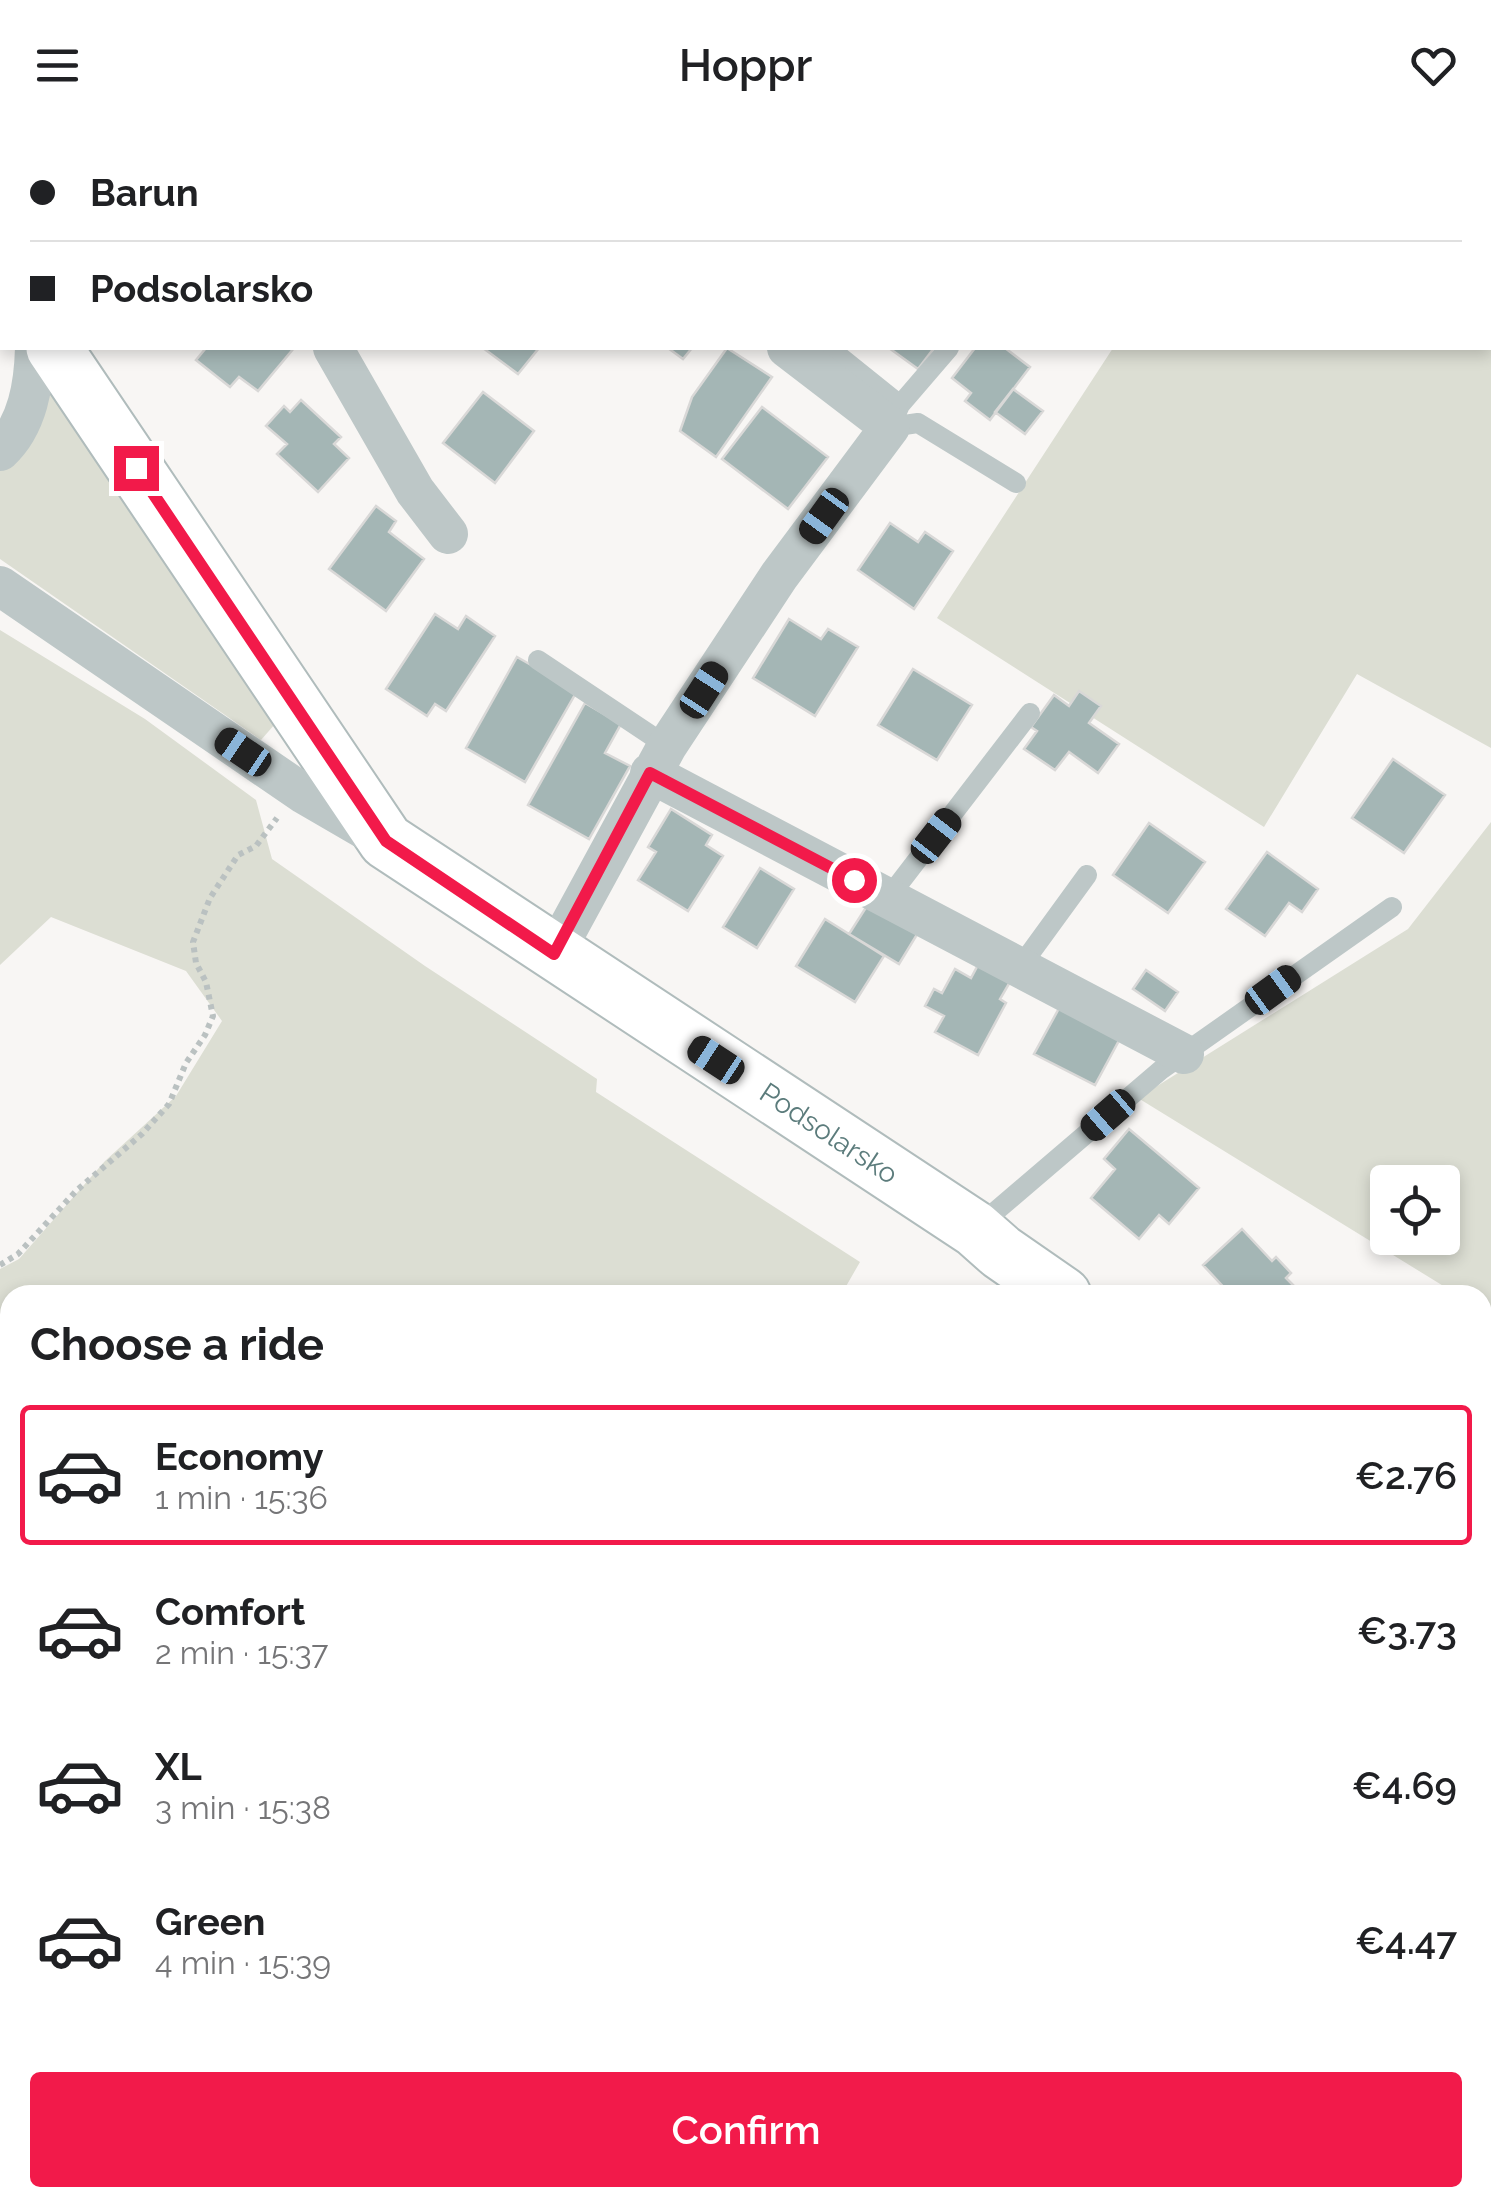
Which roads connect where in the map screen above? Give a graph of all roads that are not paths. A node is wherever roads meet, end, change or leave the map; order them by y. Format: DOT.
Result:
graph roads {
  1 [pos="35,350"];
  2 [pos="55,350"];
  3 [pos="333,350"];
  4 [pos="791,350"];
  5 [pos="831,350"];
  6 [pos="947,350"];
  7 [pos="895,416"];
  8 [pos="0,451"];
  9 [pos="1016,483"];
  10 [pos="448,534"];
  11 [pos="0,586"];
  12 [pos="538,660"];
  13 [pos="1030,713"];
  14 [pos="659,760"];
  15 [pos="386,841"];
  16 [pos="1087,874"];
  17 [pos="888,898"];
  18 [pos="1392,907"];
  19 [pos="554,954"];
  20 [pos="1020,967"];
  21 [pos="1184,1054"];
  22 [pos="974,1230"];
  23 [pos="1049,1285"];
  1 -- 8 [label="street"];
  2 -- 15 [label="main road, Podsolarsko"];
  3 -- 10 [label="street"];
  4 -- 7 [label="street"];
  5 -- 7 [label="lane"];
  6 -- 7 [label="lane"];
  7 -- 9 [label="lane"];
  7 -- 14 [label="street"];
  11 -- 15 [label="street"];
  12 -- 14 [label="lane"];
  13 -- 17 [label="lane"];
  14 -- 17 [label="street"];
  14 -- 19 [label="street"];
  15 -- 19 [label="main road, Podsolarsko"];
  16 -- 20 [label="lane"];
  17 -- 20 [label="street"];
  18 -- 21 [label="lane"];
  19 -- 22 [label="main road, Podsolarsko"];
  20 -- 21 [label="street"];
  21 -- 22 [label="lane"];
  22 -- 23 [label="main road, Podsolarsko"];
}
